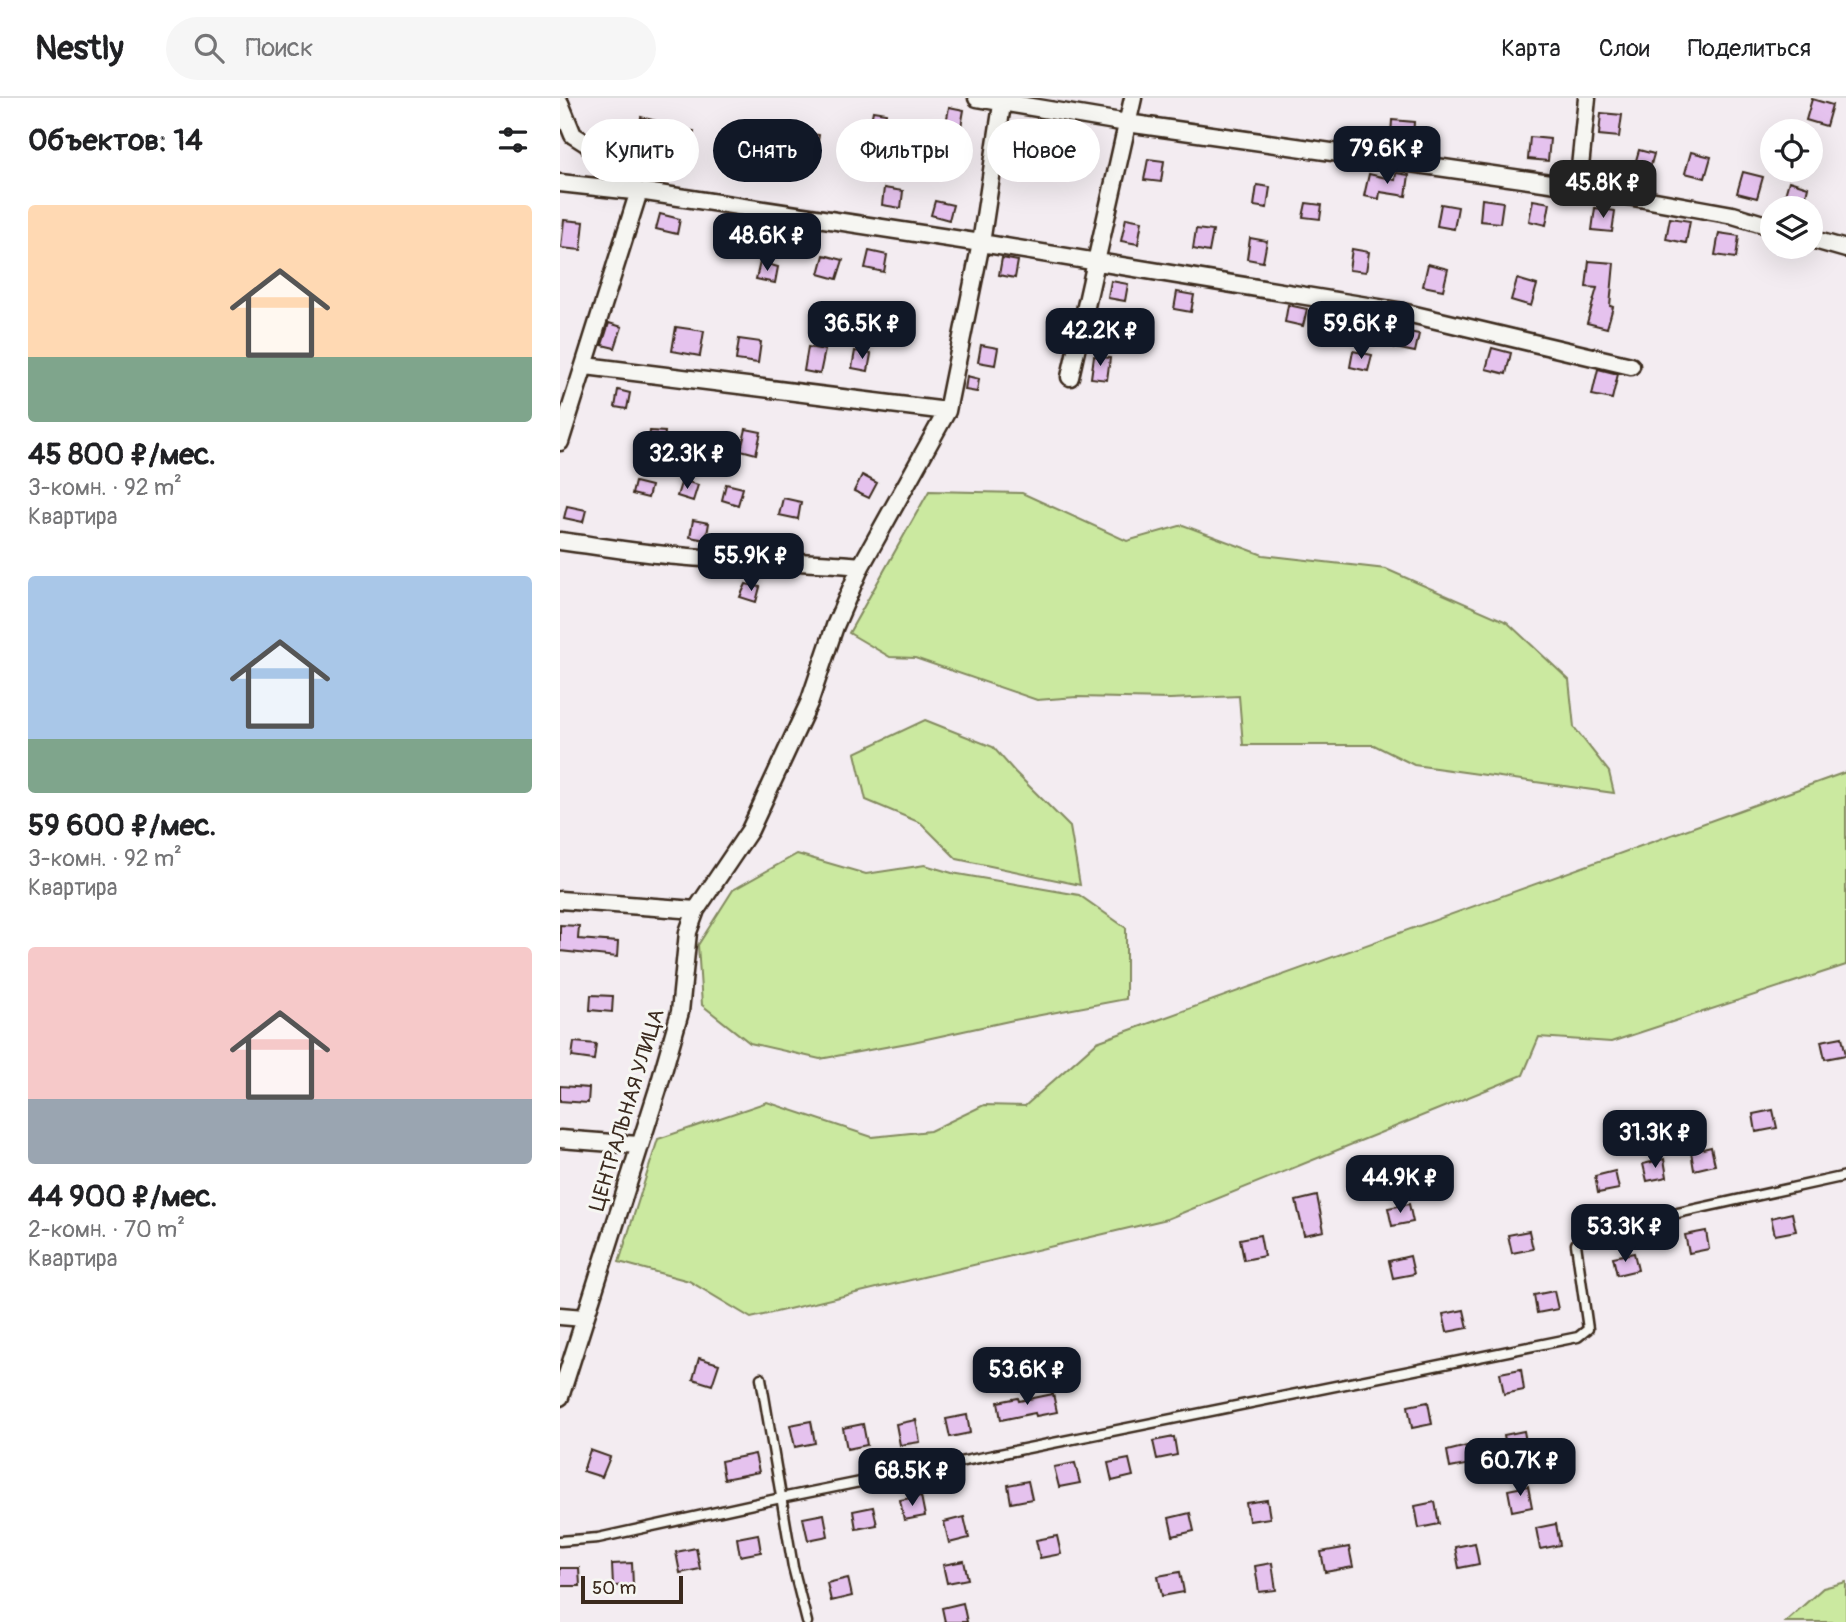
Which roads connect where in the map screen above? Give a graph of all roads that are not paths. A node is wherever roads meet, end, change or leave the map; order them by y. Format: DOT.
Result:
graph roads {
  1 [pos="977,98"];
  2 [pos="1133,98"];
  3 [pos="1587,98"];
  4 [pos="1002,100"];
  5 [pos="560,103"];
  6 [pos="1127,123"];
  7 [pos="567,132"];
  8 [pos="560,183"];
  9 [pos="1578,187"];
  10 [pos="639,191"];
  11 [pos="1760,223"];
  12 [pos="1823,242"];
  13 [pos="981,243"];
  14 [pos="1846,249"];
  15 [pos="1097,262"];
  16 [pos="586,366"];
  17 [pos="1631,366"];
  18 [pos="1070,377"];
  19 [pos="947,411"];
  20 [pos="560,442"];
  21 [pos="560,541"];
  22 [pos="861,566"];
  23 [pos="560,900"];
  24 [pos="696,910"];
  25 [pos="560,1139"];
  26 [pos="638,1145"];
  27 [pos="1846,1176"];
  28 [pos="560,1317"];
  29 [pos="584,1318"];
  30 [pos="761,1378"];
  31 [pos="560,1397"];
  32 [pos="781,1498"];
  33 [pos="560,1541"];
  34 [pos="807,1622"];
  1 -- 4 [label="street"];
  2 -- 6 [label="street"];
  3 -- 9 [label="street"];
  4 -- 6 [label="street"];
  4 -- 13 [label="street, ЦЕНТРАЛЬНАЯ УЛИЦА"];
  5 -- 7 [label="street"];
  6 -- 9 [label="street"];
  6 -- 15 [label="street"];
  7 -- 10 [label="street"];
  8 -- 10 [label="street"];
  9 -- 11 [label="street"];
  10 -- 13 [label="street"];
  10 -- 16 [label="street"];
  12 -- 14 [label="street"];
  13 -- 15 [label="street"];
  13 -- 19 [label="street, ЦЕНТРАЛЬНАЯ УЛИЦА"];
  15 -- 17 [label="street"];
  15 -- 18 [label="street"];
  16 -- 19 [label="street"];
  16 -- 20 [label="street"];
  19 -- 22 [label="street, ЦЕНТРАЛЬНАЯ УЛИЦА"];
  21 -- 22 [label="street"];
  22 -- 24 [label="street, ЦЕНТРАЛЬНАЯ УЛИЦА"];
  23 -- 24 [label="street"];
  24 -- 26 [label="street, ЦЕНТРАЛЬНАЯ УЛИЦА"];
  25 -- 26 [label="street"];
  26 -- 29 [label="street, ЦЕНТРАЛЬНАЯ УЛИЦА"];
  27 -- 32 [label="lane"];
  28 -- 29 [label="street"];
  29 -- 31 [label="street, ЦЕНТРАЛЬНАЯ УЛИЦА"];
  30 -- 32 [label="lane"];
  32 -- 33 [label="lane"];
  32 -- 34 [label="lane"];
}
